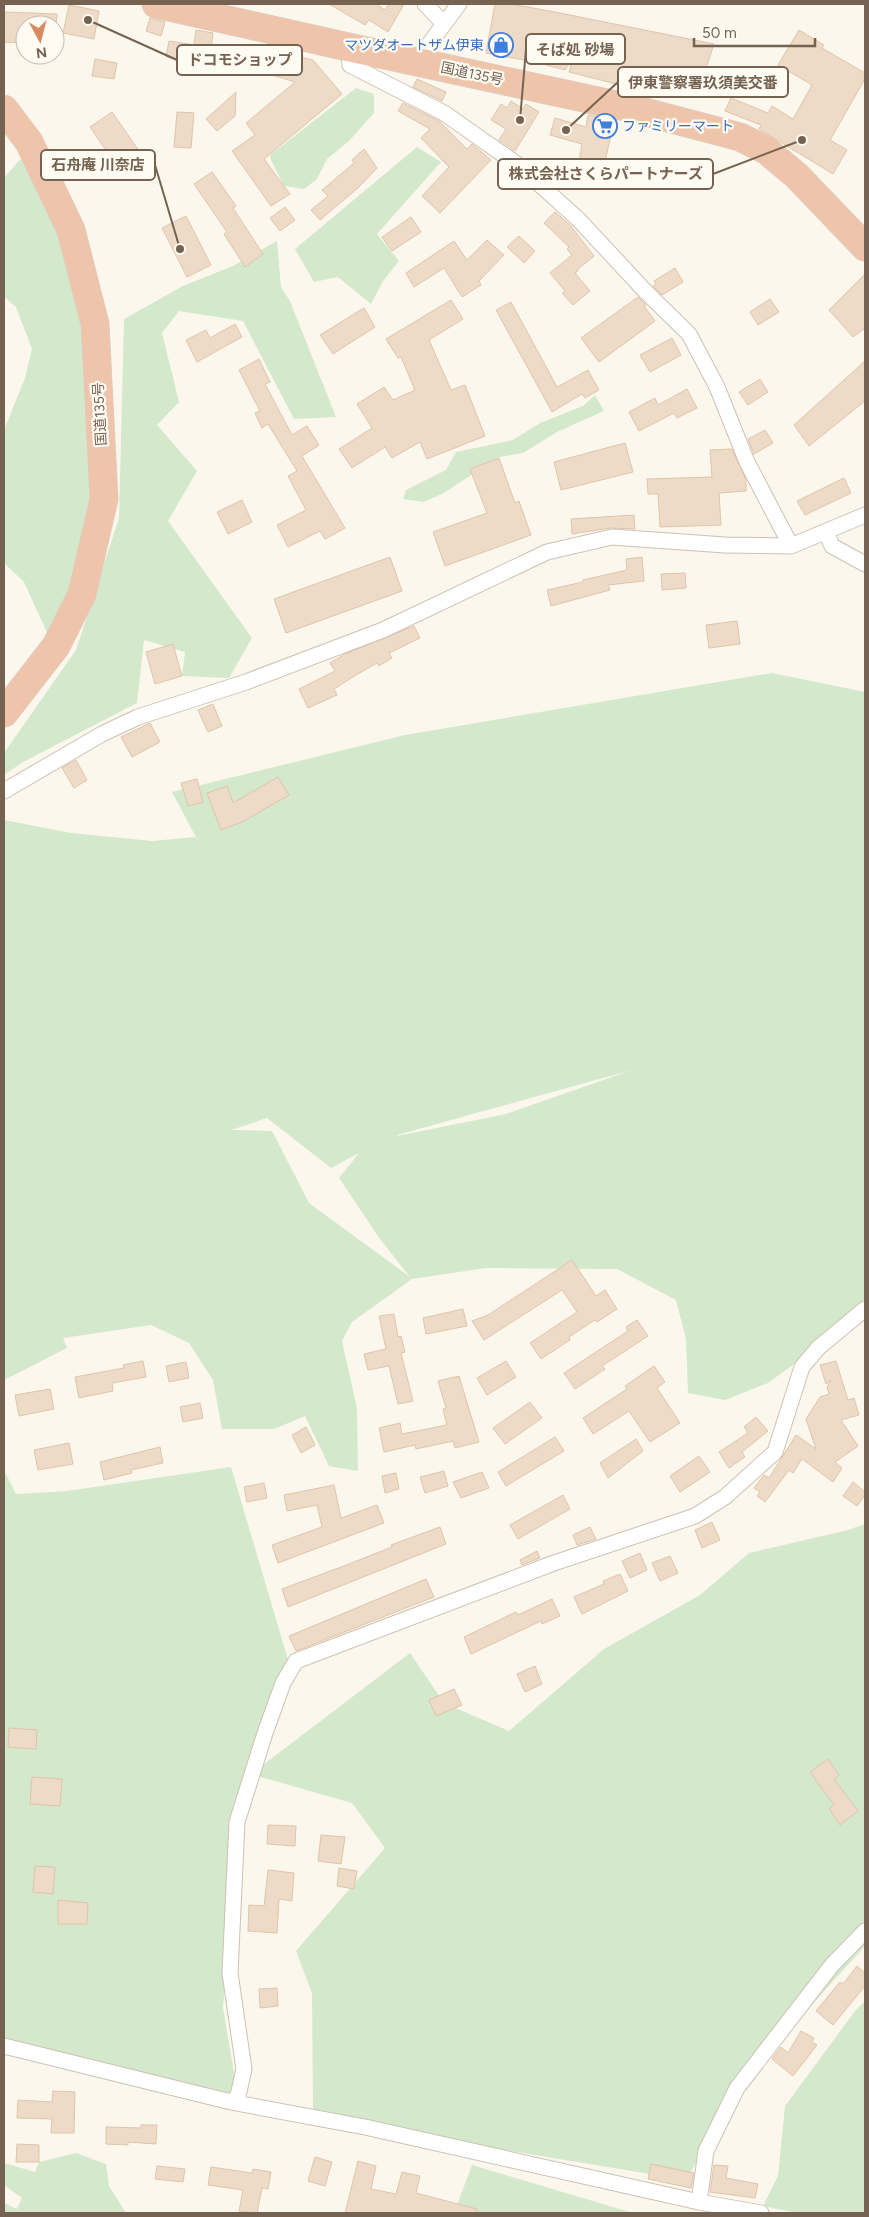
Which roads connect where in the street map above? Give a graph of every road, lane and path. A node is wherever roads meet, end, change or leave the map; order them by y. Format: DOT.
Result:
graph roads {
  1 [pos="156,4"];
  2 [pos="425,4"];
  3 [pos="459,4"];
  4 [pos="444,24"];
  5 [pos="348,47"];
  6 [pos="423,63"];
  7 [pos="4,109"];
  8 [pos="865,247"];
  9 [pos="865,515"];
  10 [pos="826,532"];
  11 [pos="791,546"];
  12 [pos="865,564"];
  13 [pos="4,713"];
  14 [pos="4,792"];
  15 [pos="865,1309"];
  16 [pos="865,1932"];
  17 [pos="4,2046"];
  18 [pos="231,2102"];
  19 [pos="699,2202"];
  20 [pos="761,2213"];
  1 -- 5 [label="highway, 国道135号"];
  2 -- 4 [label="street"];
  3 -- 4 [label="street"];
  4 -- 6 [label="street"];
  5 -- 6 [label="highway, 国道135号"];
  5 -- 11 [label="street"];
  6 -- 8 [label="highway, 国道135号"];
  7 -- 13 [label="highway, 国道135号"];
  9 -- 10 [label="street"];
  10 -- 11 [label="street"];
  10 -- 12 [label="street"];
  11 -- 14 [label="street"];
  15 -- 18 [label="street"];
  16 -- 19 [label="street"];
  17 -- 18 [label="street"];
  18 -- 19 [label="street"];
  19 -- 20 [label="street"];
}
